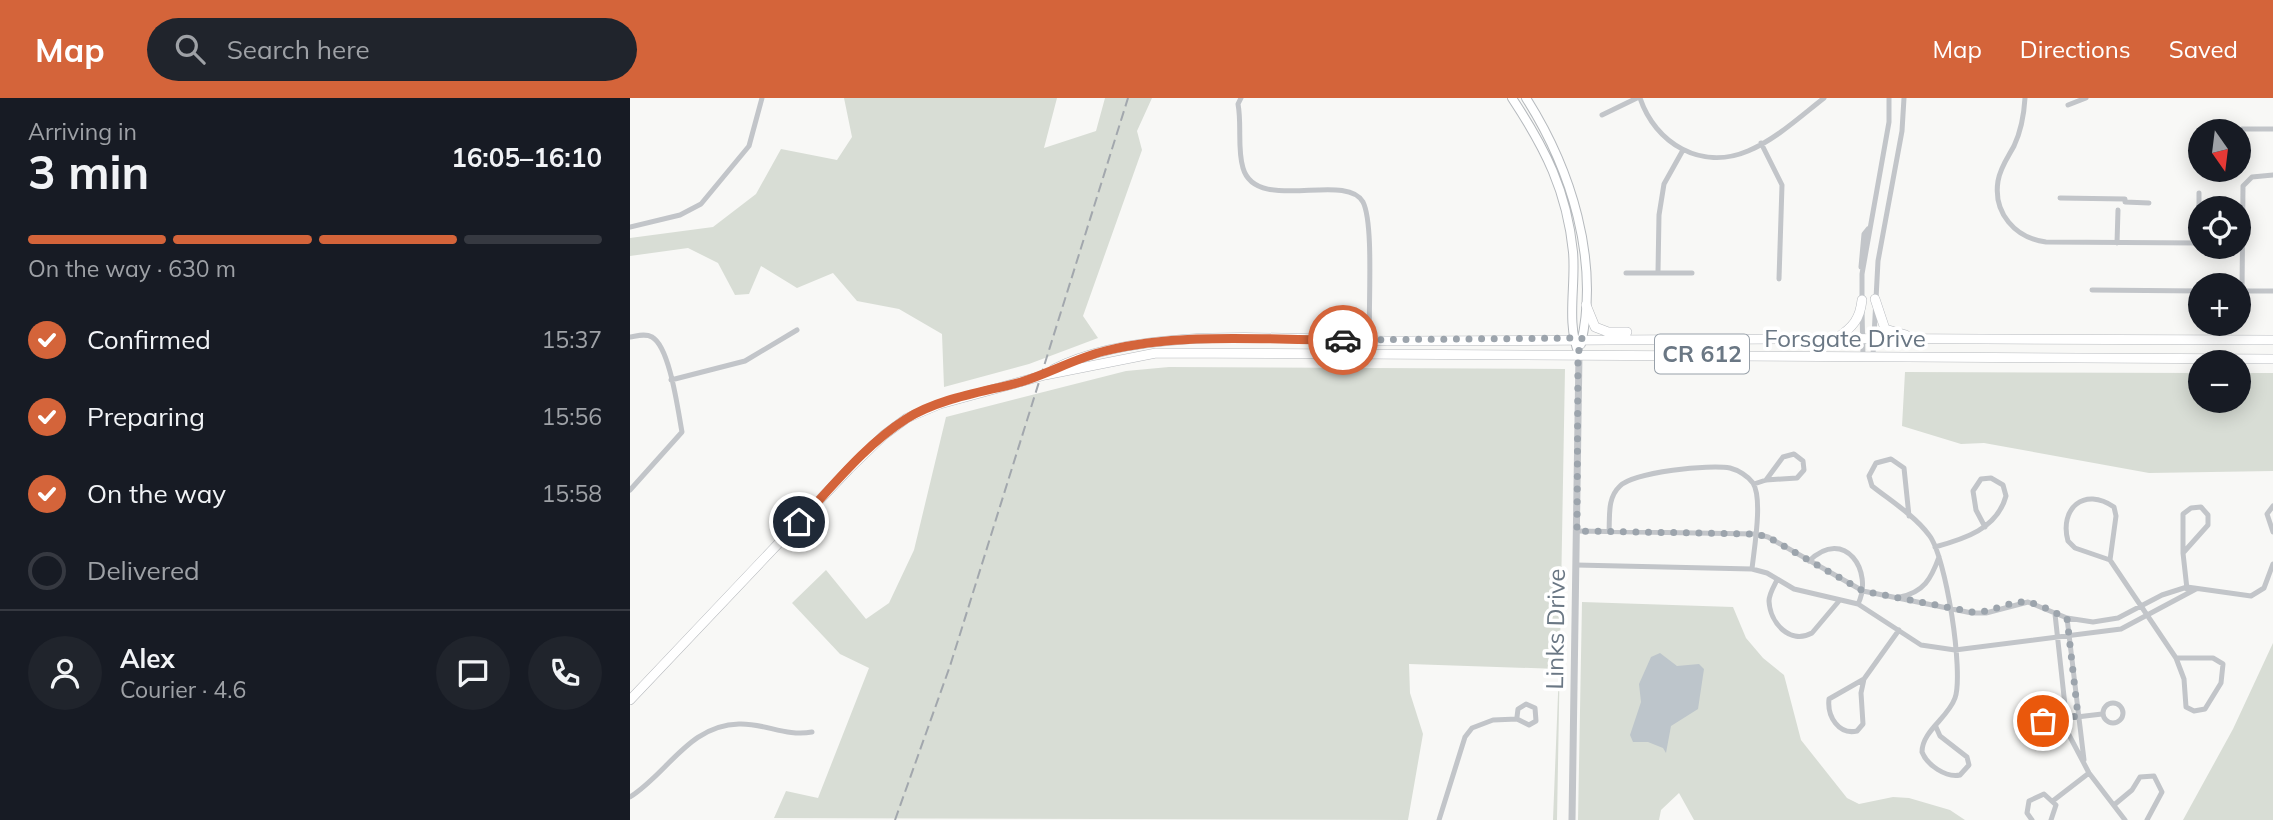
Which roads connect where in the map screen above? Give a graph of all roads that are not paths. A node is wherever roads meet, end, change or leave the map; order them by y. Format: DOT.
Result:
graph roads {
  1 [pos="762,98"];
  2 [pos="1241,98"];
  3 [pos="1512,98"];
  4 [pos="1526,98"];
  5 [pos="1638,98"];
  6 [pos="1889,98"];
  7 [pos="1904,98"];
  8 [pos="2025,98"];
  9 [pos="2086,98"];
  10 [pos="1820,99"];
  11 [pos="2068,105"];
  12 [pos="1602,115"];
  13 [pos="1889,122"];
  14 [pos="1903,123"];
  15 [pos="2251,129"];
  16 [pos="2273,129"];
  17 [pos="1761,144"];
  18 [pos="1683,150"];
  19 [pos="2273,176"];
  20 [pos="2244,196"];
  21 [pos="2060,198"];
  22 [pos="2150,203"];
  23 [pos="2118,210"];
  24 [pos="630,227"];
  25 [pos="1869,230"];
  26 [pos="1881,234"];
  27 [pos="2117,243"];
  28 [pos="2188,243"];
  29 [pos="1658,272"];
  30 [pos="1626,273"];
  31 [pos="1692,273"];
  32 [pos="1779,279"];
  33 [pos="2092,290"];
  34 [pos="2188,291"];
  35 [pos="2251,291"];
  36 [pos="2273,291"];
  37 [pos="1875,299"];
  38 [pos="1862,300"];
  39 [pos="1586,305"];
  40 [pos="797,330"];
  41 [pos="630,337"];
  42 [pos="1663,337"];
  43 [pos="1577,338"];
  44 [pos="1836,339"];
  45 [pos="1868,339"];
  46 [pos="1925,339"];
  47 [pos="2273,340"];
  48 [pos="1369,341"];
  49 [pos="1370,352"];
  50 [pos="1578,354"];
  51 [pos="1868,356"];
  52 [pos="2273,359"];
  53 [pos="1045,374"];
  54 [pos="671,380"];
  55 [pos="1766,480"];
  56 [pos="1754,484"];
  57 [pos="630,490"];
  58 [pos="2273,506"];
  59 [pos="1909,516"];
  60 [pos="1985,527"];
  61 [pos="1577,531"];
  62 [pos="1609,532"];
  63 [pos="2273,532"];
  64 [pos="1756,534"];
  65 [pos="1935,547"];
  66 [pos="2183,553"];
  67 [pos="1939,557"];
  68 [pos="2109,560"];
  69 [pos="1809,561"];
  70 [pos="2273,564"];
  71 [pos="1576,565"];
  72 [pos="1752,569"];
  73 [pos="1777,580"];
  74 [pos="2187,590"];
  75 [pos="1863,591"];
  76 [pos="1895,598"];
  77 [pos="1839,601"];
  78 [pos="1858,604"];
  79 [pos="1950,608"];
  80 [pos="2141,608"];
  81 [pos="2055,614"];
  82 [pos="2147,617"];
  83 [pos="2067,618"];
  84 [pos="1899,630"];
  85 [pos="2069,636"];
  86 [pos="2057,637"];
  87 [pos="1955,650"];
  88 [pos="2176,658"];
  89 [pos="1864,679"];
  90 [pos="630,700"];
  91 [pos="2102,714"];
  92 [pos="1517,717"];
  93 [pos="2072,717"];
  94 [pos="2043,721"];
  95 [pos="1936,727"];
  96 [pos="812,732"];
  97 [pos="2084,763"];
  98 [pos="2089,774"];
  99 [pos="630,797"];
  100 [pos="2054,800"];
  101 [pos="2114,805"];
  102 [pos="1438,820"];
  103 [pos="1572,820"];
  104 [pos="2032,820"];
  105 [pos="2051,820"];
  106 [pos="2125,820"];
  107 [pos="2147,820"];
  1 -- 24 [label="street"];
  2 -- 48 [label="street"];
  3 -- 43 [label="main road"];
  4 -- 39 [label="main road"];
  5 -- 12 [label="street"];
  5 -- 18 [label="street"];
  6 -- 13 [label="street"];
  7 -- 14 [label="street"];
  8 -- 27 [label="street"];
  9 -- 11 [label="street"];
  10 -- 17 [label="street"];
  13 -- 14 [label="street"];
  13 -- 25 [label="street"];
  14 -- 26 [label="street"];
  15 -- 16 [label="street"];
  17 -- 18 [label="street"];
  17 -- 32 [label="street"];
  18 -- 29 [label="street"];
  19 -- 20 [label="street"];
  21 -- 22 [label="street"];
  23 -- 27 [label="street"];
  25 -- 26 [label="street"];
  25 -- 38 [label="street"];
  26 -- 37 [label="street"];
  27 -- 28 [label="street"];
  29 -- 30 [label="street"];
  29 -- 31 [label="street"];
  33 -- 34 [label="street"];
  35 -- 36 [label="street"];
  37 -- 45 [label="street"];
  37 -- 46 [label="main road"];
  38 -- 44 [label="main road"];
  38 -- 45 [label="street"];
  39 -- 42 [label="main road"];
  39 -- 43 [label="main road"];
  40 -- 54 [label="street"];
  41 -- 54 [label="street"];
  42 -- 43 [label="main road, Forsgate Drive / CR 612"];
  42 -- 44 [label="main road, Forsgate Drive / CR 612"];
  43 -- 48 [label="main road, Forsgate Drive / CR 612"];
  43 -- 50 [label="main road"];
  44 -- 45 [label="main road, Forsgate Drive / CR 612"];
  45 -- 46 [label="main road, Forsgate Drive / CR 612"];
  45 -- 51 [label="street"];
  46 -- 47 [label="main road, Forsgate Drive / CR 612"];
  48 -- 49 [label="street"];
  48 -- 53 [label="main road, Forsgate Drive / CR 612"];
  49 -- 50 [label="main road, Forsgate Drive / CR 612"];
  49 -- 53 [label="main road, Forsgate Drive / CR 612"];
  50 -- 51 [label="main road, Forsgate Drive / CR 612"];
  50 -- 61 [label="street, Links Drive"];
  51 -- 52 [label="main road, Forsgate Drive / CR 612"];
  53 -- 90 [label="main road, Forsgate Drive / CR 612"];
  54 -- 57 [label="street"];
  55 -- 55 [label="street"];
  55 -- 56 [label="street"];
  56 -- 62 [label="street"];
  56 -- 64 [label="street"];
  58 -- 63 [label="street"];
  59 -- 59 [label="street"];
  59 -- 65 [label="street"];
  60 -- 60 [label="street"];
  60 -- 65 [label="street"];
  61 -- 62 [label="street"];
  61 -- 71 [label="street, Links Drive"];
  62 -- 64 [label="street"];
  64 -- 69 [label="street"];
  64 -- 72 [label="street"];
  65 -- 67 [label="street"];
  66 -- 66 [label="street"];
  66 -- 74 [label="street"];
  67 -- 76 [label="street"];
  67 -- 79 [label="street"];
  68 -- 68 [label="street"];
  68 -- 80 [label="street"];
  69 -- 75 [label="street"];
  69 -- 75 [label="street"];
  70 -- 74 [label="street"];
  71 -- 72 [label="street"];
  71 -- 103 [label="street, Links Drive"];
  72 -- 73 [label="street"];
  73 -- 77 [label="street"];
  73 -- 77 [label="street"];
  74 -- 80 [label="street"];
  74 -- 82 [label="street"];
  75 -- 76 [label="street"];
  75 -- 78 [label="street"];
  76 -- 79 [label="street"];
  77 -- 78 [label="street"];
  78 -- 84 [label="street"];
  79 -- 81 [label="street"];
  79 -- 87 [label="street"];
  80 -- 82 [label="street"];
  80 -- 83 [label="street"];
  81 -- 83 [label="street"];
  81 -- 86 [label="street"];
  82 -- 85 [label="street"];
  82 -- 88 [label="street"];
  83 -- 85 [label="street"];
  84 -- 87 [label="street"];
  84 -- 89 [label="street"];
  85 -- 86 [label="street"];
  85 -- 93 [label="street"];
  86 -- 87 [label="street"];
  86 -- 93 [label="street"];
  87 -- 95 [label="street"];
  88 -- 88 [label="street"];
  89 -- 89 [label="street"];
  91 -- 91 [label="street"];
  91 -- 93 [label="street"];
  92 -- 102 [label="street"];
  93 -- 94 [label="street"];
  93 -- 97 [label="street"];
  93 -- 97 [label="street"];
  94 -- 94 [label="street"];
  95 -- 95 [label="street"];
  96 -- 99 [label="street"];
  97 -- 98 [label="street"];
  98 -- 100 [label="street"];
  98 -- 101 [label="street"];
  100 -- 104 [label="street"];
  100 -- 105 [label="street"];
  101 -- 106 [label="street"];
  101 -- 107 [label="street"];
}
